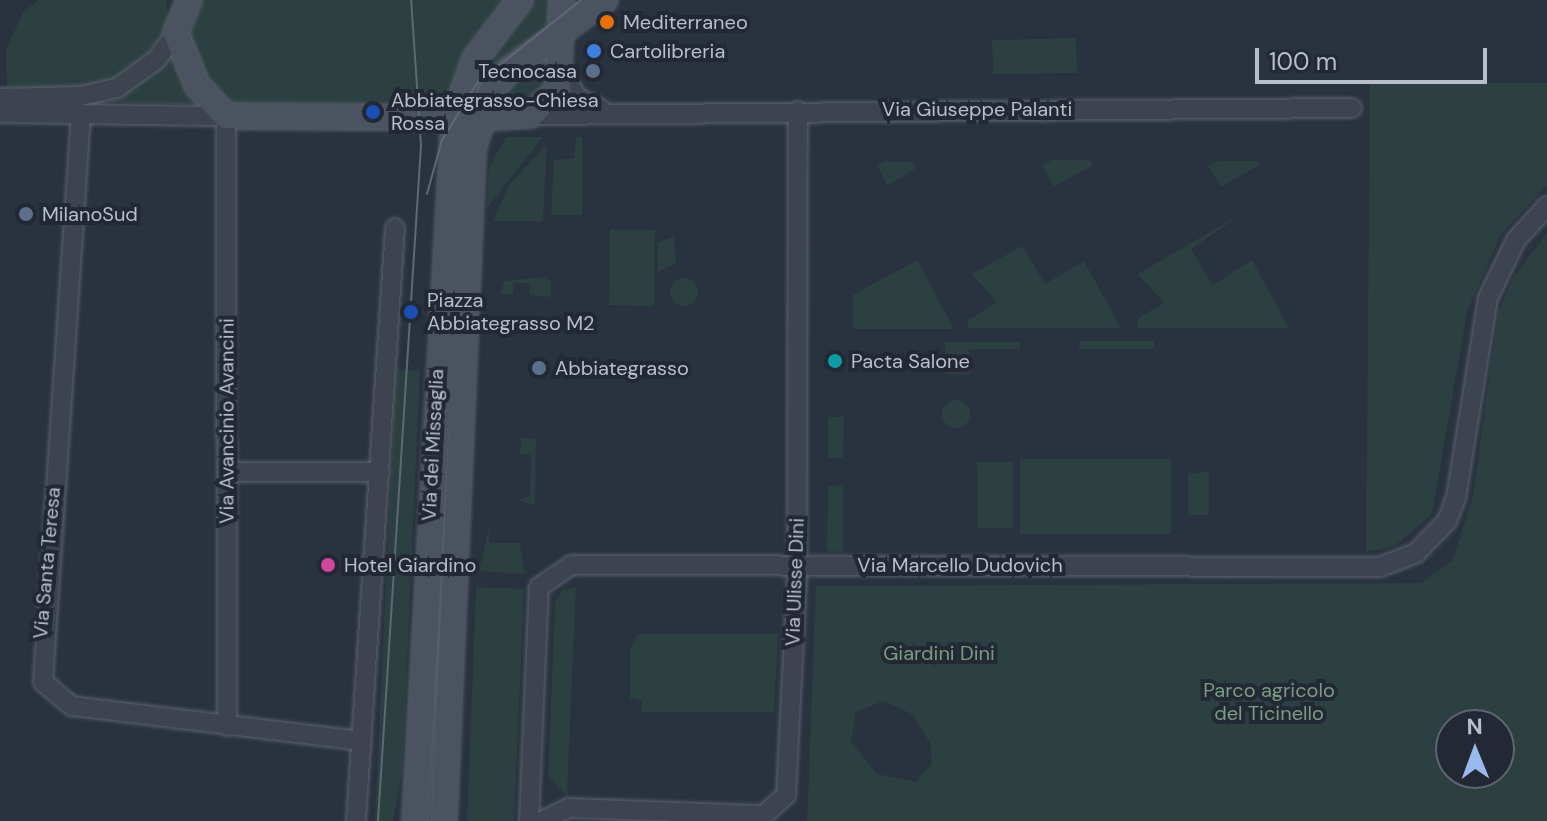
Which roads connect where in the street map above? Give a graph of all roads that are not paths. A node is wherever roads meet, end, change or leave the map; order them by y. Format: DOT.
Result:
graph roads {
  1 [pos="189,0"];
  2 [pos="520,0"];
  3 [pos="562,0"];
  4 [pos="605,0"];
  5 [pos="565,29"];
  6 [pos="176,33"];
  7 [pos="564,75"];
  8 [pos="0,98"];
  9 [pos="81,105"];
  10 [pos="1352,108"];
  11 [pos="602,110"];
  12 [pos="798,111"];
  13 [pos="0,113"];
  14 [pos="530,115"];
  15 [pos="226,116"];
  16 [pos="454,118"];
  17 [pos="479,118"];
  18 [pos="1547,206"];
  19 [pos="395,228"];
  20 [pos="227,472"];
  21 [pos="380,472"];
  22 [pos="797,565"];
  23 [pos="227,726"];
  24 [pos="362,741"];
  25 [pos="532,761"];
  26 [pos="569,808"];
  27 [pos="356,821"];
  28 [pos="415,821"];
  29 [pos="444,821"];
  30 [pos="529,821"];
  31 [pos="542,821"];
  1 -- 6 [label="main road"];
  2 -- 16 [label="main road, Via dei Missaglia"];
  3 -- 5 [label="main road"];
  4 -- 5 [label="main road"];
  5 -- 7 [label="main road"];
  5 -- 17 [label="main road"];
  6 -- 9 [label="street"];
  6 -- 15 [label="main road"];
  7 -- 11 [label="street"];
  7 -- 14 [label="main road"];
  8 -- 9 [label="street"];
  9 -- 13 [label="street"];
  9 -- 15 [label="street"];
  9 -- 23 [label="street, Via Santa Teresa"];
  10 -- 12 [label="street, Via Giuseppe Palanti"];
  11 -- 12 [label="street, Via Giuseppe Palanti"];
  11 -- 14 [label="street, Via Giuseppe Palanti"];
  12 -- 22 [label="street, Via Ulisse Dini"];
  14 -- 17 [label="main road"];
  15 -- 16 [label="main road"];
  15 -- 20 [label="street, Via Avancinio Avancini"];
  16 -- 17 [label="main road"];
  16 -- 28 [label="main road, Via dei Missaglia"];
  17 -- 29 [label="main road, Via dei Missaglia"];
  18 -- 22 [label="street, Via Marcello Dudovich"];
  19 -- 21 [label="street"];
  20 -- 21 [label="street"];
  20 -- 23 [label="street, Via Avancinio Avancini"];
  21 -- 24 [label="street"];
  22 -- 25 [label="street, Via Marcello Dudovich"];
  22 -- 26 [label="street, Via Ulisse Dini"];
  23 -- 24 [label="street, Via Santa Teresa"];
  24 -- 27 [label="street"];
  25 -- 26 [label="street"];
  25 -- 30 [label="street"];
  26 -- 31 [label="street, Via Ulisse Dini"];
}
